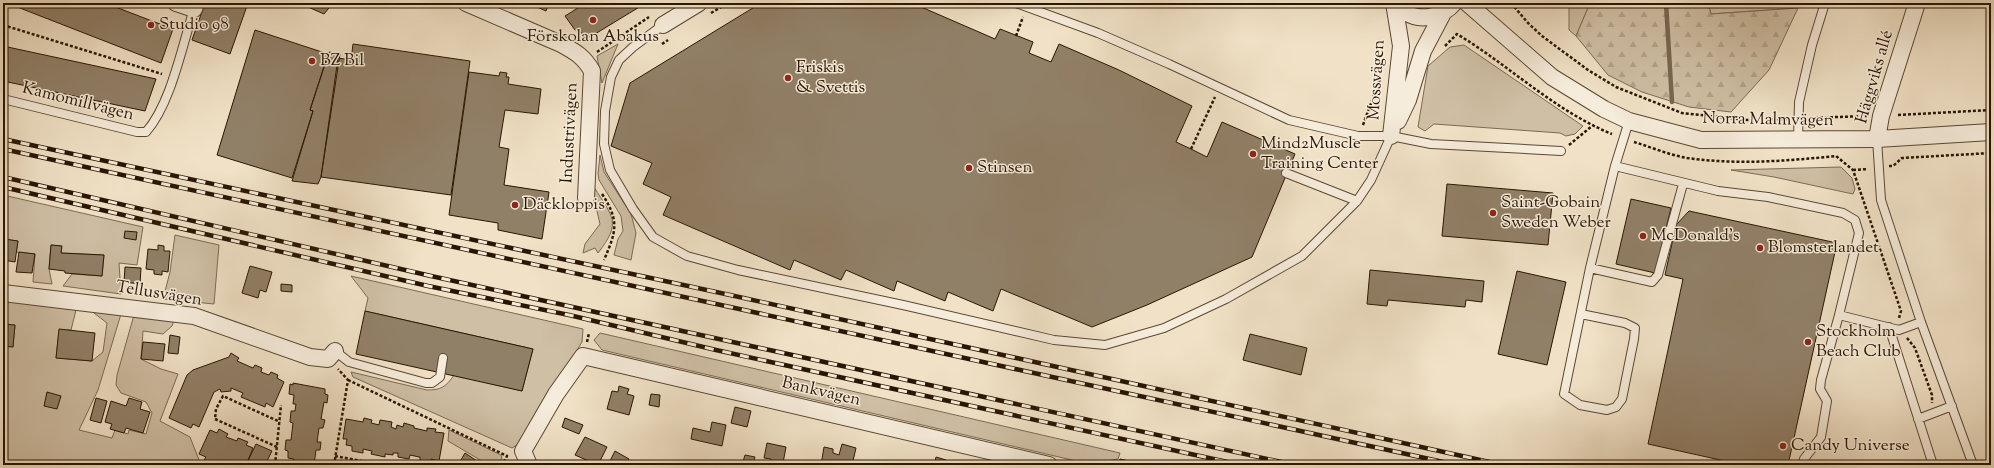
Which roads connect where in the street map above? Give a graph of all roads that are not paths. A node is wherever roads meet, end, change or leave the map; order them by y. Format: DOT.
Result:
graph roads {
  1 [pos="176,3"];
  2 [pos="466,3"];
  3 [pos="699,3"];
  4 [pos="1016,3"];
  5 [pos="1394,3"];
  6 [pos="1466,3"];
  7 [pos="1825,3"];
  8 [pos="1916,3"];
  9 [pos="195,6"];
  10 [pos="1448,8"];
  11 [pos="658,20"];
  12 [pos="3,99"];
  13 [pos="1629,121"];
  14 [pos="1991,132"];
  15 [pos="1391,136"];
  16 [pos="1798,140"];
  17 [pos="1877,140"];
  18 [pos="1562,151"];
  19 [pos="1615,166"];
  20 [pos="1286,173"];
  21 [pos="1683,184"];
  22 [pos="586,198"];
  23 [pos="1357,202"];
  24 [pos="1590,268"];
  25 [pos="3,293"];
  26 [pos="1581,314"];
  27 [pos="1839,314"];
  28 [pos="1921,322"];
  29 [pos="1889,327"];
  30 [pos="331,355"];
  31 [pos="443,358"];
  32 [pos="1952,406"];
  33 [pos="1918,419"];
  34 [pos="529,465"];
  35 [pos="1049,465"];
  36 [pos="1802,465"];
  37 [pos="1933,465"];
  38 [pos="1973,465"];
  1 -- 9 [label="street"];
  2 -- 22 [label="street, Industrivägen"];
  3 -- 11 [label="street"];
  4 -- 15 [label="lane"];
  5 -- 10 [label="street, Mossvägen"];
  5 -- 15 [label="street, Mossvägen"];
  6 -- 13 [label="street, Norra Malmvägen"];
  7 -- 16 [label="lane"];
  8 -- 17 [label="street, Häggviks allé"];
  9 -- 12 [label="lane, Kamomillvägen"];
  10 -- 15 [label="street, Mossvägen"];
  11 -- 23 [label="lane, Mossvägen"];
  13 -- 16 [label="street, Norra Malmvägen"];
  13 -- 19 [label="lane"];
  14 -- 17 [label="street, Norra Malmvägen"];
  15 -- 18 [label="lane"];
  15 -- 23 [label="lane, Mossvägen"];
  16 -- 17 [label="street, Norra Malmvägen"];
  17 -- 28 [label="lane"];
  19 -- 21 [label="lane"];
  19 -- 24 [label="lane"];
  20 -- 23 [label="lane"];
  21 -- 24 [label="lane"];
  21 -- 27 [label="lane"];
  24 -- 26 [label="lane"];
  25 -- 30 [label="street, Tellusvägen"];
  26 -- 26 [label="lane"];
  27 -- 29 [label="lane"];
  27 -- 36 [label="lane"];
  28 -- 29 [label="lane"];
  28 -- 32 [label="lane"];
  29 -- 33 [label="lane"];
  30 -- 31 [label="lane"];
  32 -- 33 [label="lane"];
  32 -- 38 [label="lane"];
  33 -- 37 [label="lane"];
  34 -- 35 [label="street, Bankvägen"];
}
